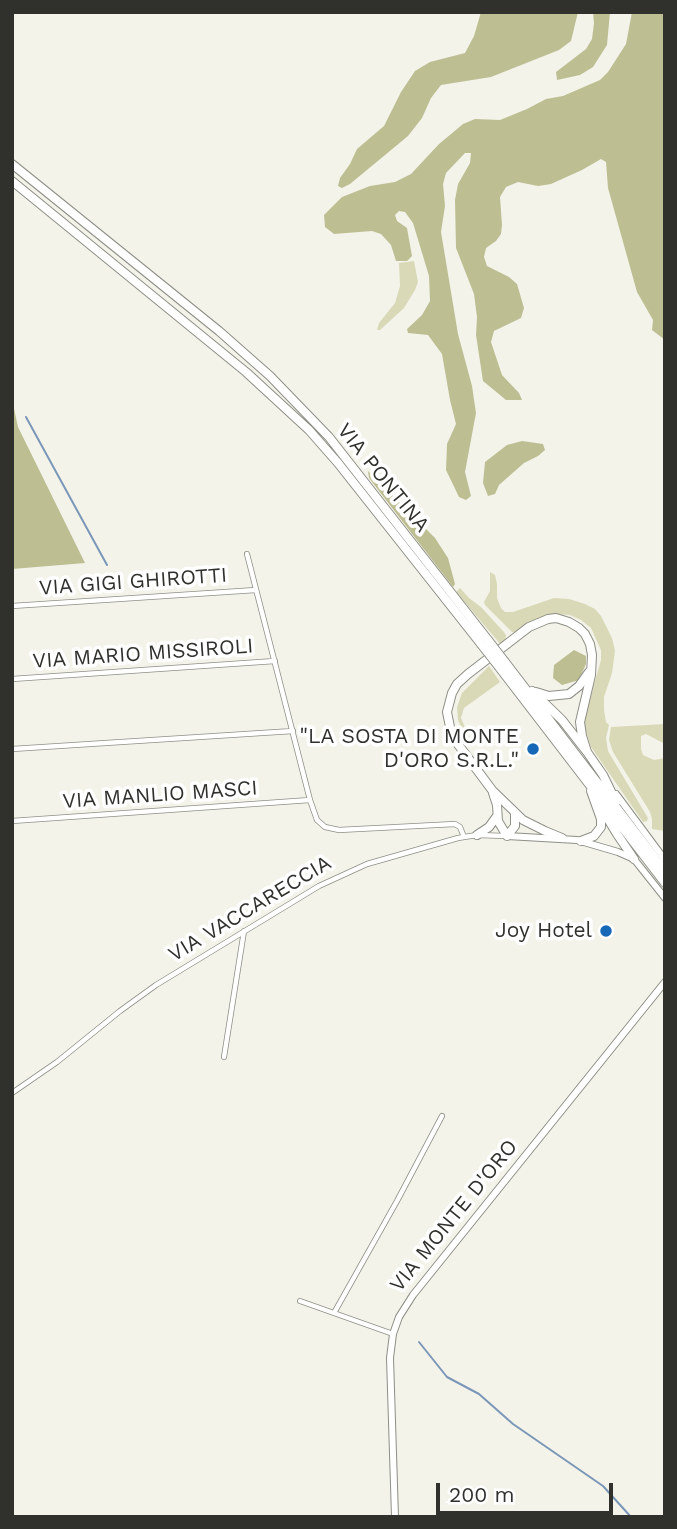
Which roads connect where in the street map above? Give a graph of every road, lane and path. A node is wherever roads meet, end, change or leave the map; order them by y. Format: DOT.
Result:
graph roads {
  1 [pos="12,164"];
  2 [pos="12,181"];
  3 [pos="247,554"];
  4 [pos="256,590"];
  5 [pos="12,606"];
  6 [pos="484,642"];
  7 [pos="275,661"];
  8 [pos="502,665"];
  9 [pos="592,666"];
  10 [pos="12,679"];
  11 [pos="530,688"];
  12 [pos="293,731"];
  13 [pos="12,749"];
  14 [pos="587,752"];
  15 [pos="603,775"];
  16 [pos="589,785"];
  17 [pos="492,790"];
  18 [pos="310,800"];
  19 [pos="515,814"];
  20 [pos="497,816"];
  21 [pos="622,816"];
  22 [pos="12,821"];
  23 [pos="477,835"];
  24 [pos="507,836"];
  25 [pos="464,837"];
  26 [pos="562,838"];
  27 [pos="581,841"];
  28 [pos="634,859"];
  29 [pos="665,860"];
  30 [pos="665,872"];
  31 [pos="665,883"];
  32 [pos="665,898"];
  33 [pos="244,931"];
  34 [pos="665,982"];
  35 [pos="224,1057"];
  36 [pos="12,1093"];
  37 [pos="442,1116"];
  38 [pos="300,1301"];
  39 [pos="334,1313"];
  40 [pos="393,1334"];
  41 [pos="395,1517"];
  1 -- 6 [label="highway, VIA PONTINA"];
  2 -- 6 [label="highway, VIA PONTINA"];
  3 -- 4 [label="street"];
  4 -- 5 [label="street, VIA GIGI GHIROTTI"];
  4 -- 7 [label="street"];
  6 -- 8 [label="highway, VIA PONTINA, bridge"];
  7 -- 10 [label="street, VIA MARIO MISSIROLI"];
  7 -- 12 [label="street"];
  8 -- 11 [label="highway"];
  8 -- 16 [label="highway, VIA PONTINA"];
  8 -- 21 [label="highway, VIA PONTINA"];
  9 -- 11 [label="highway"];
  9 -- 14 [label="highway"];
  9 -- 17 [label="highway"];
  11 -- 14 [label="highway"];
  12 -- 13 [label="street"];
  12 -- 18 [label="street"];
  14 -- 15 [label="highway"];
  15 -- 21 [label="highway"];
  15 -- 29 [label="street"];
  16 -- 27 [label="highway"];
  16 -- 28 [label="highway"];
  16 -- 31 [label="highway, VIA PONTINA"];
  17 -- 19 [label="highway"];
  17 -- 20 [label="highway"];
  18 -- 22 [label="street, VIA MANLIO MASCI"];
  18 -- 25 [label="street"];
  19 -- 24 [label="highway"];
  19 -- 26 [label="highway"];
  20 -- 23 [label="highway"];
  20 -- 24 [label="highway"];
  21 -- 30 [label="highway, VIA PONTINA"];
  23 -- 24 [label="street, VIA VACCARECCIA"];
  23 -- 25 [label="street, VIA VACCARECCIA"];
  24 -- 26 [label="street, VIA VACCARECCIA"];
  25 -- 33 [label="street, VIA VACCARECCIA"];
  26 -- 27 [label="street, VIA VACCARECCIA"];
  27 -- 28 [label="street, VIA VACCARECCIA"];
  28 -- 32 [label="street"];
  33 -- 35 [label="street"];
  33 -- 36 [label="street, VIA VACCARECCIA"];
  34 -- 40 [label="street, VIA MONTE D'ORO"];
  37 -- 39 [label="street"];
  38 -- 39 [label="street"];
  39 -- 40 [label="street"];
  40 -- 41 [label="street, VIA MONTE D'ORO"];
}
